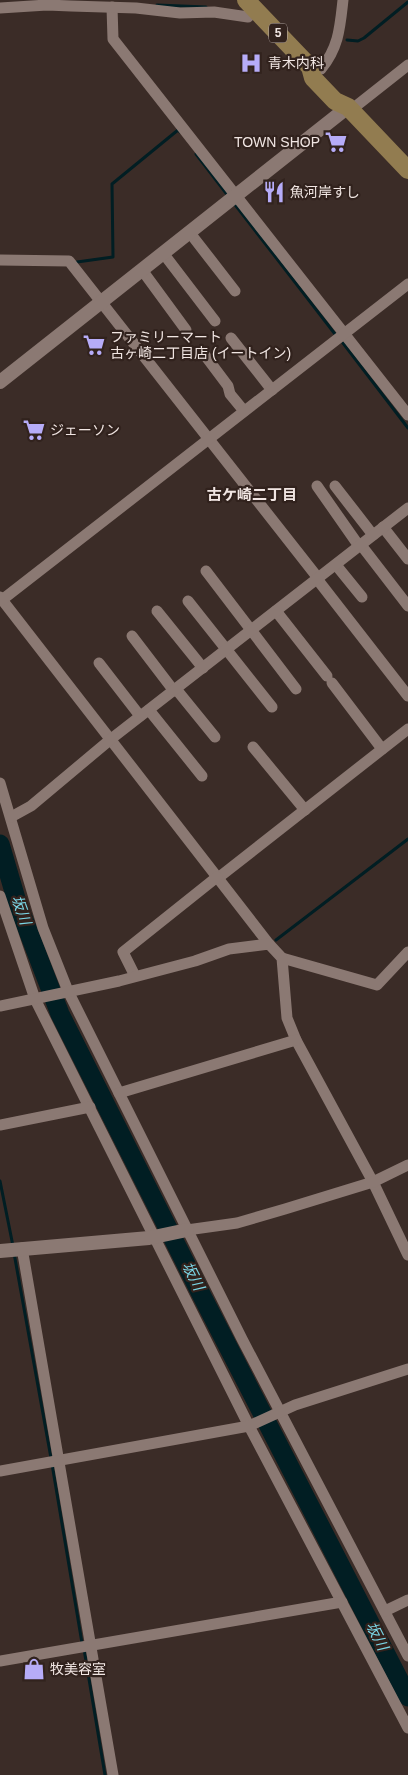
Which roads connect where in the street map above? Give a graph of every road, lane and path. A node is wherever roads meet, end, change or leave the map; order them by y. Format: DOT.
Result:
graph roads {
  1 [pos="343,0"];
  2 [pos="251,5"];
  3 [pos="112,7"];
  4 [pos="0,8"];
  5 [pos="408,65"];
  6 [pos="316,68"];
  7 [pos="350,109"];
  8 [pos="408,170"];
  9 [pos="236,196"];
  10 [pos="190,233"];
  11 [pos="163,253"];
  12 [pos="0,260"];
  13 [pos="142,270"];
  14 [pos="408,284"];
  15 [pos="235,291"];
  16 [pos="100,302"];
  17 [pos="215,320"];
  18 [pos="186,330"];
  19 [pos="344,333"];
  20 [pos="232,338"];
  21 [pos="204,354"];
  22 [pos="0,382"];
  23 [pos="272,390"];
  24 [pos="244,411"];
  25 [pos="408,415"];
  26 [pos="208,439"];
  27 [pos="317,486"];
  28 [pos="335,486"];
  29 [pos="408,508"];
  30 [pos="383,528"];
  31 [pos="373,535"];
  32 [pos="360,546"];
  33 [pos="408,559"];
  34 [pos="336,565"];
  35 [pos="206,571"];
  36 [pos="317,579"];
  37 [pos="362,597"];
  38 [pos="1,599"];
  39 [pos="188,601"];
  40 [pos="408,606"];
  41 [pos="276,611"];
  42 [pos="157,612"];
  43 [pos="251,630"];
  44 [pos="132,636"];
  45 [pos="227,649"];
  46 [pos="99,663"];
  47 [pos="203,668"];
  48 [pos="296,689"];
  49 [pos="175,690"];
  50 [pos="408,696"];
  51 [pos="272,707"];
  52 [pos="145,713"];
  53 [pos="408,729"];
  54 [pos="215,737"];
  55 [pos="110,739"];
  56 [pos="253,747"];
  57 [pos="382,749"];
  58 [pos="202,776"];
  59 [pos="0,783"];
  60 [pos="305,810"];
  61 [pos="11,816"];
  62 [pos="218,878"];
  63 [pos="0,896"];
  64 [pos="269,944"];
  65 [pos="408,952"];
  66 [pos="282,958"];
  67 [pos="135,976"];
  68 [pos="66,991"];
  69 [pos="37,998"];
  70 [pos="0,1006"];
  71 [pos="296,1040"];
  72 [pos="119,1093"];
  73 [pos="90,1107"];
  74 [pos="0,1125"];
  75 [pos="408,1166"];
  76 [pos="373,1182"];
  77 [pos="185,1230"];
  78 [pos="156,1236"];
  79 [pos="12,1249"];
  80 [pos="408,1255"];
  81 [pos="408,1369"];
  82 [pos="280,1411"];
  83 [pos="249,1426"];
  84 [pos="54,1462"];
  85 [pos="0,1471"];
  86 [pos="408,1600"];
  87 [pos="342,1602"];
  88 [pos="385,1611"];
  89 [pos="86,1646"];
  90 [pos="408,1656"];
  91 [pos="0,1661"];
  92 [pos="408,1728"];
  93 [pos="113,1775"];
  1 -- 6 [label="street"];
  2 -- 3 [label="street"];
  2 -- 6 [label="main road, 5"];
  3 -- 4 [label="street"];
  3 -- 9 [label="street"];
  5 -- 7 [label="street"];
  6 -- 7 [label="main road, 5"];
  7 -- 8 [label="main road, 5"];
  7 -- 9 [label="street"];
  9 -- 10 [label="street"];
  9 -- 19 [label="street"];
  10 -- 11 [label="street"];
  10 -- 15 [label="street"];
  11 -- 13 [label="street"];
  11 -- 17 [label="street"];
  12 -- 16 [label="street"];
  13 -- 16 [label="street"];
  13 -- 18 [label="street"];
  14 -- 19 [label="street"];
  16 -- 22 [label="street"];
  16 -- 26 [label="street"];
  19 -- 23 [label="street"];
  19 -- 25 [label="street"];
  20 -- 23 [label="street"];
  21 -- 24 [label="street"];
  23 -- 24 [label="street"];
  24 -- 26 [label="street"];
  26 -- 36 [label="street"];
  26 -- 38 [label="street"];
  27 -- 32 [label="street"];
  28 -- 31 [label="street"];
  29 -- 30 [label="street"];
  30 -- 31 [label="street"];
  30 -- 33 [label="street"];
  31 -- 32 [label="street"];
  32 -- 34 [label="street"];
  32 -- 40 [label="street"];
  34 -- 36 [label="street"];
  34 -- 37 [label="street"];
  35 -- 43 [label="street"];
  36 -- 41 [label="street"];
  36 -- 50 [label="street"];
  38 -- 55 [label="street"];
  39 -- 45 [label="street"];
  41 -- 43 [label="street"];
  41 -- 57 [label="street"];
  42 -- 47 [label="street"];
  43 -- 45 [label="street"];
  43 -- 48 [label="street"];
  44 -- 49 [label="street"];
  45 -- 47 [label="street"];
  45 -- 51 [label="street"];
  46 -- 52 [label="street"];
  47 -- 49 [label="street"];
  49 -- 52 [label="street"];
  49 -- 54 [label="street"];
  52 -- 55 [label="street"];
  52 -- 58 [label="street"];
  53 -- 57 [label="street"];
  55 -- 61 [label="street"];
  55 -- 62 [label="street"];
  56 -- 60 [label="street"];
  57 -- 60 [label="street"];
  59 -- 61 [label="street"];
  60 -- 62 [label="street"];
  61 -- 68 [label="street"];
  62 -- 64 [label="street"];
  62 -- 67 [label="street"];
  63 -- 69 [label="street"];
  64 -- 66 [label="street"];
  64 -- 67 [label="street"];
  65 -- 66 [label="street"];
  66 -- 71 [label="street"];
  67 -- 68 [label="street"];
  68 -- 69 [label="street"];
  68 -- 72 [label="street"];
  69 -- 70 [label="street"];
  69 -- 73 [label="street"];
  71 -- 72 [label="street"];
  71 -- 76 [label="street"];
  72 -- 77 [label="street"];
  73 -- 74 [label="street"];
  73 -- 78 [label="street"];
  75 -- 76 [label="street"];
  76 -- 77 [label="street"];
  76 -- 80 [label="street"];
  77 -- 78 [label="street"];
  77 -- 82 [label="street"];
  78 -- 79 [label="street"];
  78 -- 83 [label="street"];
  79 -- 84 [label="street"];
  81 -- 82 [label="street"];
  82 -- 83 [label="street"];
  82 -- 88 [label="street"];
  83 -- 84 [label="street"];
  83 -- 87 [label="street"];
  84 -- 85 [label="street"];
  84 -- 89 [label="street"];
  86 -- 88 [label="street"];
  87 -- 89 [label="street"];
  87 -- 92 [label="street"];
  88 -- 90 [label="street"];
  89 -- 91 [label="street"];
  89 -- 93 [label="street"];
}
